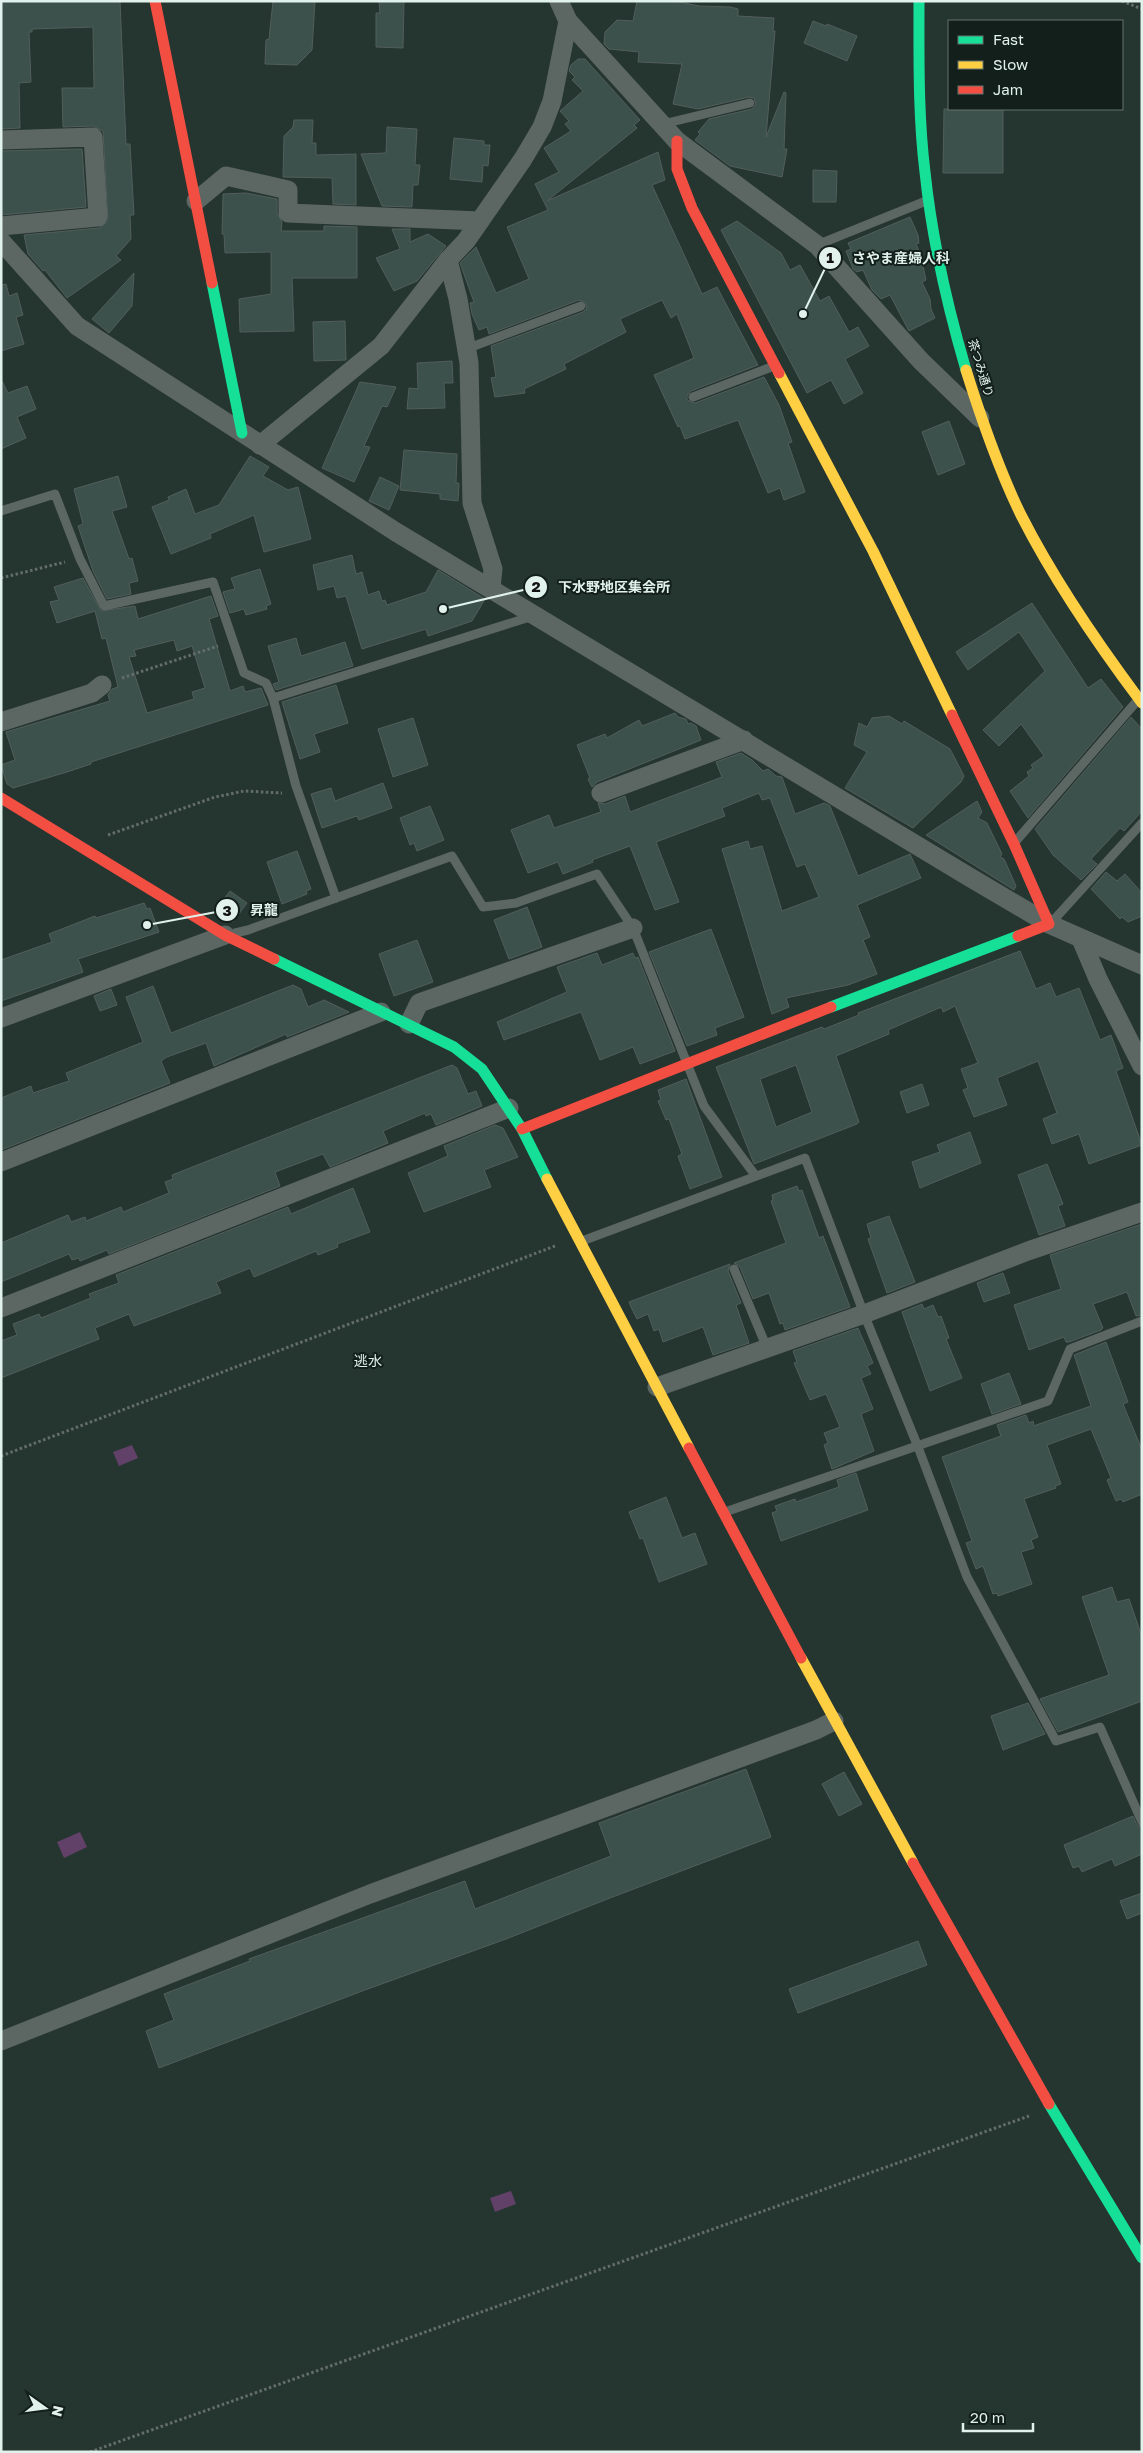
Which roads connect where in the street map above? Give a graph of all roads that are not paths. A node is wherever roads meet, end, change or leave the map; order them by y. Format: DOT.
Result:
graph roads {
  1 [pos="155,1"];
  2 [pos="559,1"];
  3 [pos="919,1"];
  4 [pos="568,21"];
  5 [pos="750,103"];
  6 [pos="663,124"];
  7 [pos="1,140"];
  8 [pos="677,141"];
  9 [pos="196,200"];
  10 [pos="928,200"];
  11 [pos="480,221"];
  12 [pos="1,226"];
  13 [pos="1,241"];
  14 [pos="817,245"];
  15 [pos="448,260"];
  16 [pos="580,306"];
  17 [pos="466,349"];
  18 [pos="776,365"];
  19 [pos="693,397"];
  20 [pos="982,421"];
  21 [pos="242,433"];
  22 [pos="260,445"];
  23 [pos="1,510"];
  24 [pos="491,588"];
  25 [pos="536,615"];
  26 [pos="102,685"];
  27 [pos="273,698"];
  28 [pos="1140,701"];
  29 [pos="1,722"];
  30 [pos="744,740"];
  31 [pos="601,793"];
  32 [pos="1,798"];
  33 [pos="1142,823"];
  34 [pos="1014,844"];
  35 [pos="336,898"];
  36 [pos="1049,924"];
  37 [pos="633,928"];
  38 [pos="225,935"];
  39 [pos="1082,939"];
  40 [pos="1142,965"];
  41 [pos="381,1012"];
  42 [pos="1,1018"];
  43 [pos="408,1024"];
  44 [pos="685,1063"];
  45 [pos="1142,1066"];
  46 [pos="509,1108"];
  47 [pos="522,1129"];
  48 [pos="1,1162"];
  49 [pos="755,1175"];
  50 [pos="1142,1212"];
  51 [pos="578,1240"];
  52 [pos="734,1269"];
  53 [pos="1,1308"];
  54 [pos="864,1314"];
  55 [pos="1142,1321"];
  56 [pos="767,1348"];
  57 [pos="656,1387"];
  58 [pos="918,1447"];
  59 [pos="722,1513"];
  60 [pos="834,1721"];
  61 [pos="1142,1822"];
  62 [pos="1,2041"];
  63 [pos="1142,2258"];
  1 -- 9 [label="street"];
  2 -- 4 [label="street"];
  3 -- 10 [label="street, 茶つみ通り"];
  4 -- 6 [label="street"];
  4 -- 11 [label="street"];
  5 -- 6 [label="lane"];
  6 -- 8 [label="street"];
  7 -- 12 [label="street"];
  8 -- 14 [label="street"];
  8 -- 18 [label="street"];
  9 -- 11 [label="street"];
  9 -- 21 [label="street"];
  10 -- 14 [label="lane"];
  10 -- 20 [label="street, 茶つみ通り"];
  11 -- 15 [label="street"];
  13 -- 21 [label="street"];
  14 -- 20 [label="street"];
  15 -- 17 [label="street"];
  15 -- 22 [label="street"];
  16 -- 17 [label="lane"];
  17 -- 24 [label="street"];
  18 -- 19 [label="lane"];
  18 -- 34 [label="street"];
  20 -- 28 [label="street, 茶つみ通り"];
  21 -- 22 [label="street"];
  22 -- 24 [label="street"];
  23 -- 27 [label="lane"];
  24 -- 25 [label="street"];
  25 -- 27 [label="lane"];
  25 -- 30 [label="street"];
  26 -- 29 [label="street"];
  27 -- 35 [label="lane"];
  28 -- 34 [label="lane"];
  30 -- 31 [label="street"];
  30 -- 36 [label="street"];
  32 -- 38 [label="street"];
  33 -- 36 [label="lane"];
  34 -- 36 [label="street"];
  35 -- 37 [label="lane"];
  35 -- 38 [label="lane"];
  36 -- 39 [label="street"];
  36 -- 44 [label="street"];
  37 -- 43 [label="street"];
  37 -- 44 [label="lane"];
  38 -- 41 [label="street"];
  38 -- 42 [label="street"];
  39 -- 40 [label="street"];
  39 -- 45 [label="street"];
  41 -- 43 [label="street"];
  41 -- 48 [label="street"];
  43 -- 46 [label="street"];
  44 -- 47 [label="street"];
  44 -- 49 [label="lane"];
  46 -- 47 [label="street"];
  46 -- 53 [label="street"];
  47 -- 51 [label="street"];
  49 -- 51 [label="lane"];
  49 -- 54 [label="lane"];
  50 -- 54 [label="street"];
  51 -- 57 [label="street"];
  52 -- 56 [label="lane"];
  54 -- 56 [label="street"];
  54 -- 58 [label="lane"];
  55 -- 58 [label="lane"];
  56 -- 57 [label="street"];
  57 -- 59 [label="street"];
  58 -- 59 [label="lane"];
  58 -- 61 [label="lane"];
  59 -- 60 [label="street"];
  60 -- 62 [label="street"];
  60 -- 63 [label="street"];
}
